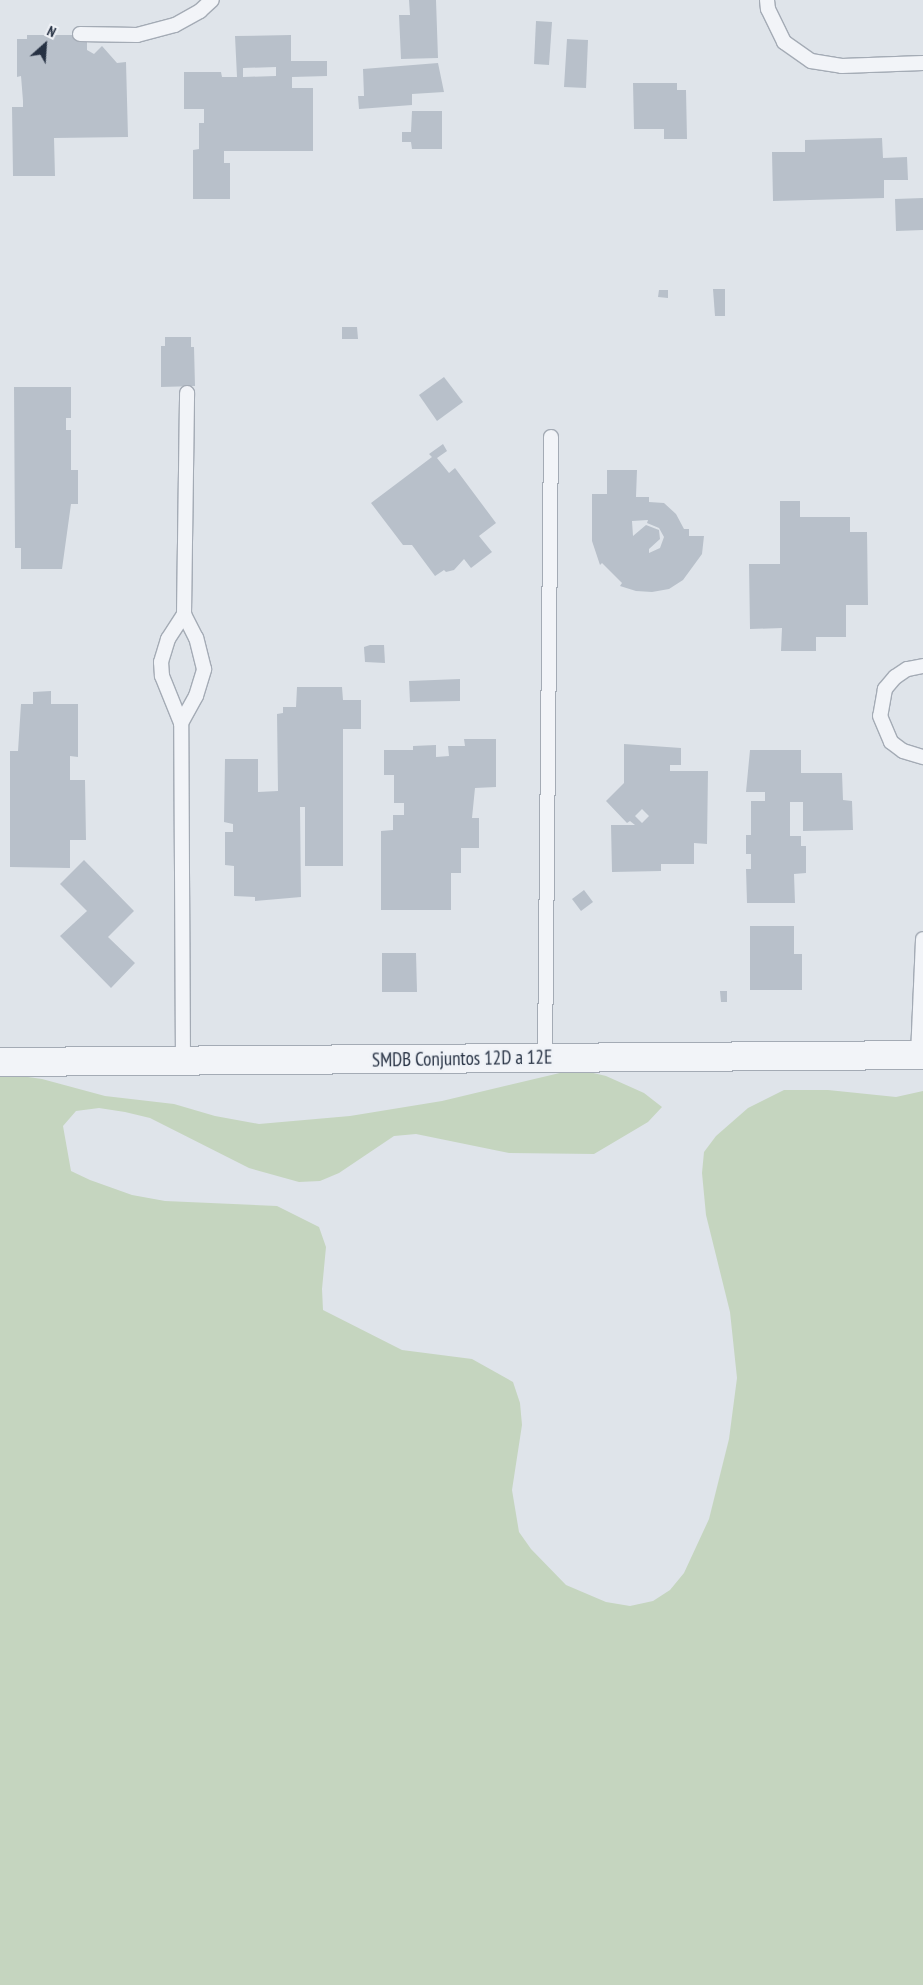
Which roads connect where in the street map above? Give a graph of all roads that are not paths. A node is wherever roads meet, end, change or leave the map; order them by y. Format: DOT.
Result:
graph roads {
  1 [pos="212,0"];
  2 [pos="767,0"];
  3 [pos="80,34"];
  4 [pos="923,63"];
  5 [pos="188,393"];
  6 [pos="551,436"];
  7 [pos="184,614"];
  8 [pos="923,666"];
  9 [pos="181,722"];
  10 [pos="923,757"];
  11 [pos="923,939"];
  12 [pos="921,1055"];
  13 [pos="545,1058"];
  14 [pos="0,1062"];
  15 [pos="183,1062"];
  1 -- 3 [label="lane"];
  2 -- 4 [label="lane"];
  5 -- 7 [label="lane"];
  6 -- 13 [label="lane"];
  7 -- 9 [label="lane"];
  7 -- 9 [label="lane"];
  8 -- 10 [label="lane"];
  9 -- 15 [label="lane"];
  11 -- 12 [label="lane"];
  12 -- 13 [label="street, SMDB Conjuntos 12D a 12E"];
  13 -- 15 [label="street, SMDB Conjuntos 12D a 12E"];
  14 -- 15 [label="street, SMDB Conjuntos 12D a 12E"];
}
